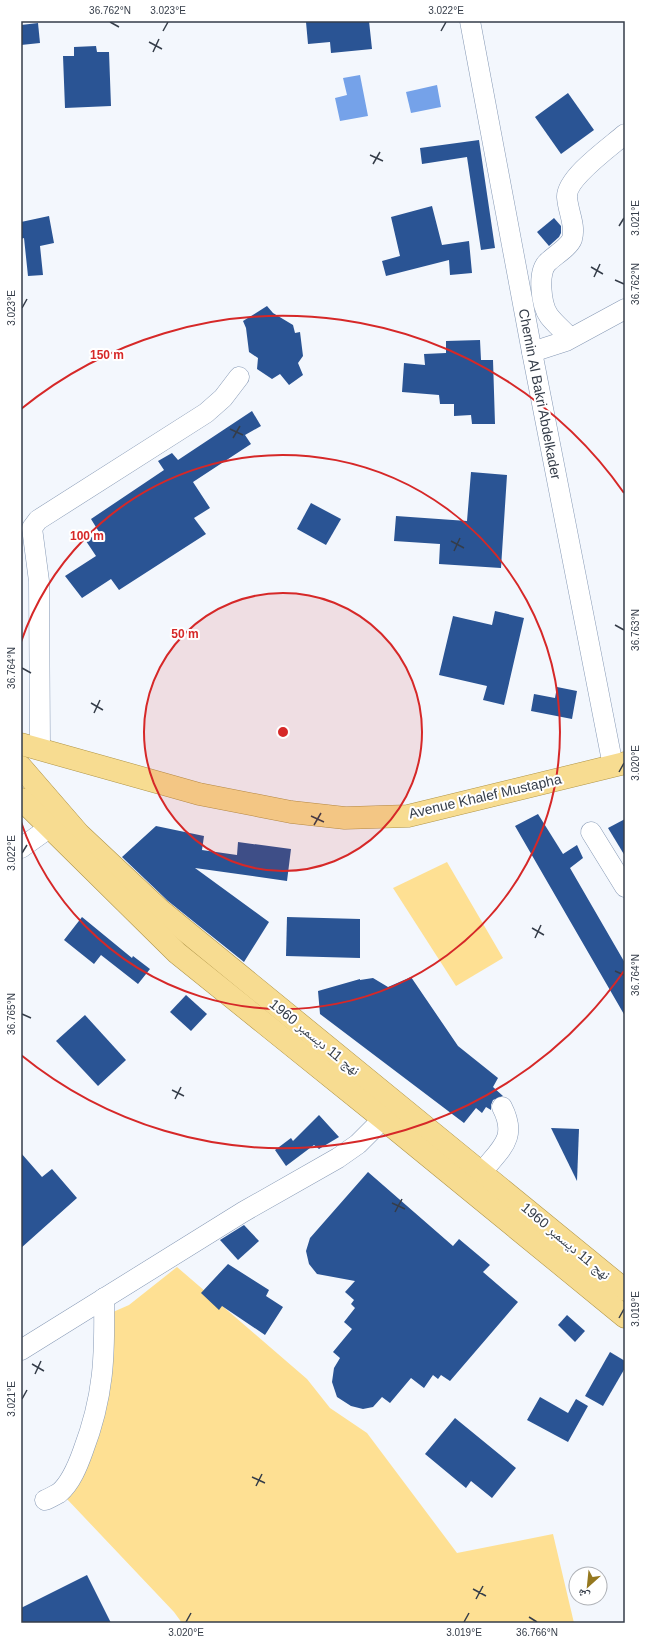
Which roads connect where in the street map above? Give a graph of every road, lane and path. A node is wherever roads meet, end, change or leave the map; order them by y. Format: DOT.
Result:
graph roads {
  1 [pos="470,21"];
  2 [pos="625,134"];
  3 [pos="625,309"];
  4 [pos="570,338"];
  5 [pos="532,352"];
  6 [pos="239,377"];
  7 [pos="24,757"];
  8 [pos="619,764"];
  9 [pos="21,799"];
  10 [pos="49,828"];
  11 [pos="591,832"];
  12 [pos="21,848"];
  13 [pos="625,887"];
  14 [pos="502,1107"];
  15 [pos="384,1119"];
  16 [pos="482,1172"];
  17 [pos="625,1290"];
  18 [pos="104,1298"];
  19 [pos="625,1317"];
  20 [pos="21,1350"];
  21 [pos="45,1500"];
  1 -- 5 [label="street, Chemin Al Bakri Abdelkader"];
  2 -- 4 [label="street"];
  3 -- 4 [label="street"];
  4 -- 5 [label="street"];
  5 -- 8 [label="street, Chemin Al Bakri Abdelkader"];
  6 -- 7 [label="street"];
  7 -- 8 [label="main road, Avenue Khalef Mustapha"];
  7 -- 16 [label="main road, نهج 11 ديسمبر 1960"];
  9 -- 10 [label="main road, نهج 11 ديسمبر 1960"];
  10 -- 12 [label="street"];
  10 -- 15 [label="main road, نهج 11 ديسمبر 1960"];
  11 -- 13 [label="street"];
  14 -- 16 [label="street"];
  15 -- 18 [label="street"];
  15 -- 19 [label="main road, نهج 11 ديسمبر 1960"];
  16 -- 17 [label="main road, نهج 11 ديسمبر 1960"];
  18 -- 20 [label="street"];
  18 -- 21 [label="street"];
}
